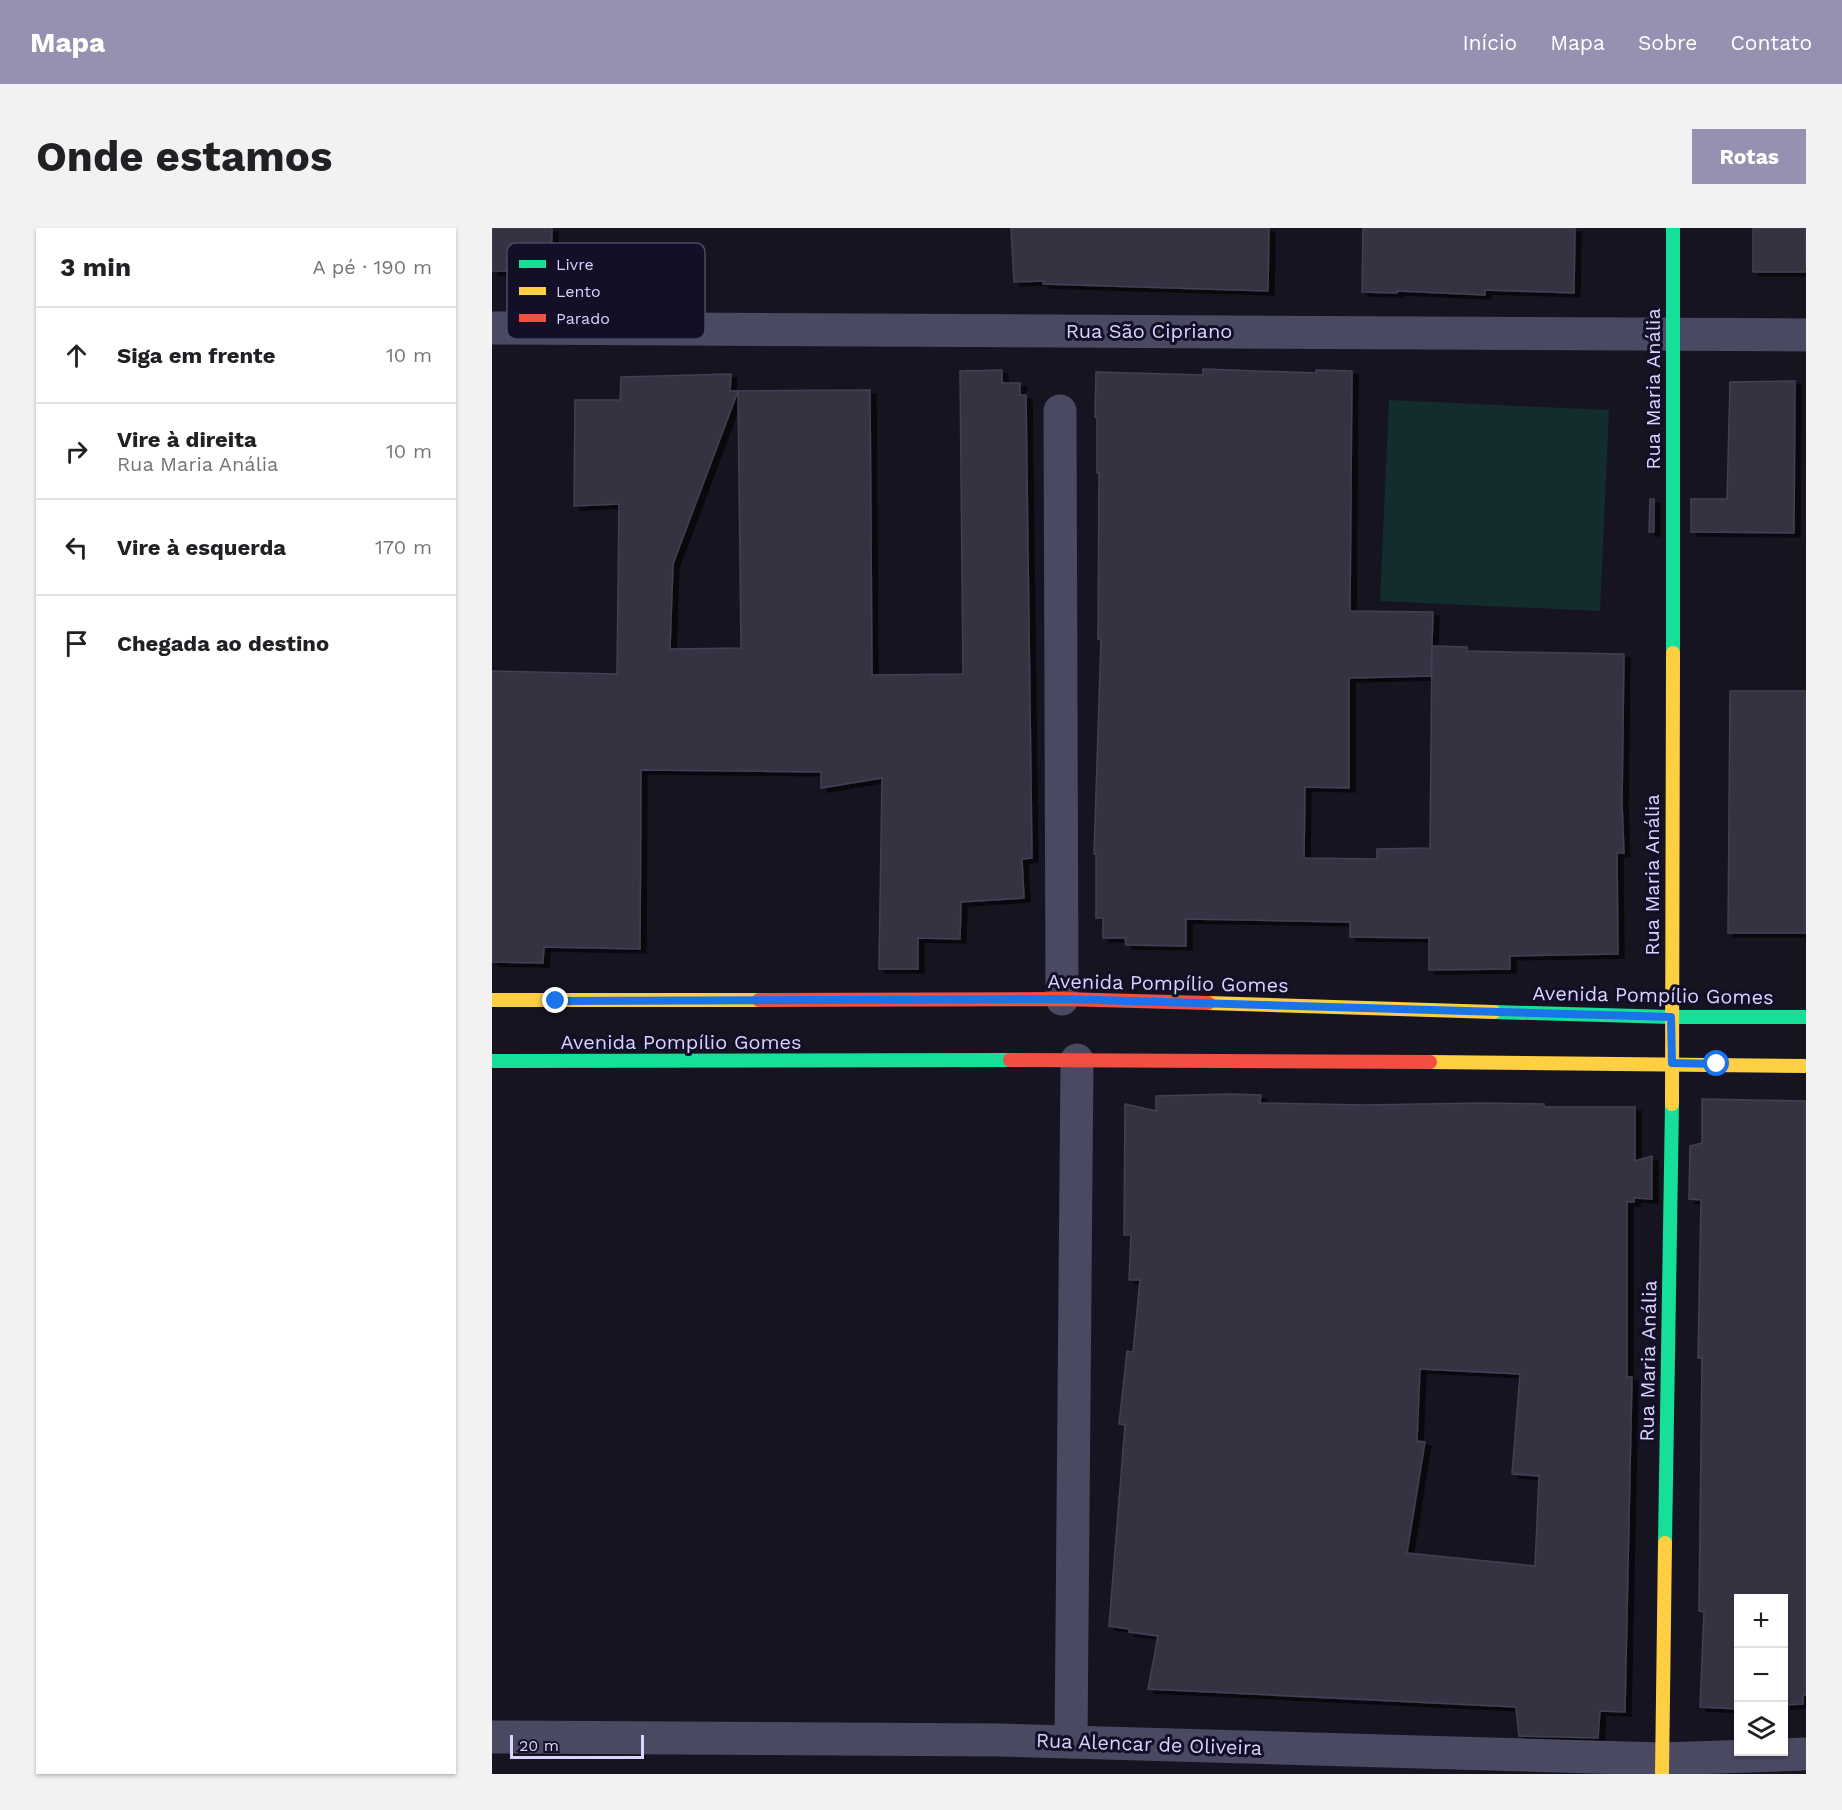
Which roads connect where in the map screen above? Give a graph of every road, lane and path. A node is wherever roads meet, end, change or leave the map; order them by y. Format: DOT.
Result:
graph roads {
  1 [pos="1673,228"];
  2 [pos="492,328"];
  3 [pos="507,328"];
  4 [pos="705,329"];
  5 [pos="1673,334"];
  6 [pos="1806,334"];
  7 [pos="1060,411"];
  8 [pos="1062,999"];
  9 [pos="492,1000"];
  10 [pos="1671,1017"];
  11 [pos="1806,1017"];
  12 [pos="1077,1060"];
  13 [pos="492,1061"];
  14 [pos="1672,1063"];
  15 [pos="1806,1066"];
  16 [pos="492,1737"];
  17 [pos="1071,1742"];
  18 [pos="1806,1754"];
  19 [pos="1662,1766"];
  1 -- 5 [label="main road, Rua Maria Anália"];
  2 -- 3 [label="street, Rua São Cipriano"];
  4 -- 5 [label="street, Rua São Cipriano"];
  5 -- 6 [label="street, Rua São Cipriano"];
  5 -- 10 [label="main road, Rua Maria Anália"];
  7 -- 8 [label="street"];
  8 -- 9 [label="main road, Avenida Pompílio Gomes"];
  8 -- 10 [label="main road, Avenida Pompílio Gomes"];
  10 -- 11 [label="main road, Avenida Pompílio Gomes"];
  10 -- 14 [label="main road, Rua Maria Anália"];
  12 -- 13 [label="main road, Avenida Pompílio Gomes"];
  12 -- 14 [label="main road, Avenida Pompílio Gomes"];
  12 -- 17 [label="street"];
  14 -- 15 [label="main road, Avenida Pompílio Gomes"];
  14 -- 19 [label="main road, Rua Maria Anália"];
  16 -- 17 [label="street, Rua Alencar de Oliveira"];
  17 -- 19 [label="street, Rua Alencar de Oliveira"];
  18 -- 19 [label="street, Rua Alencar de Oliveira"];
}
